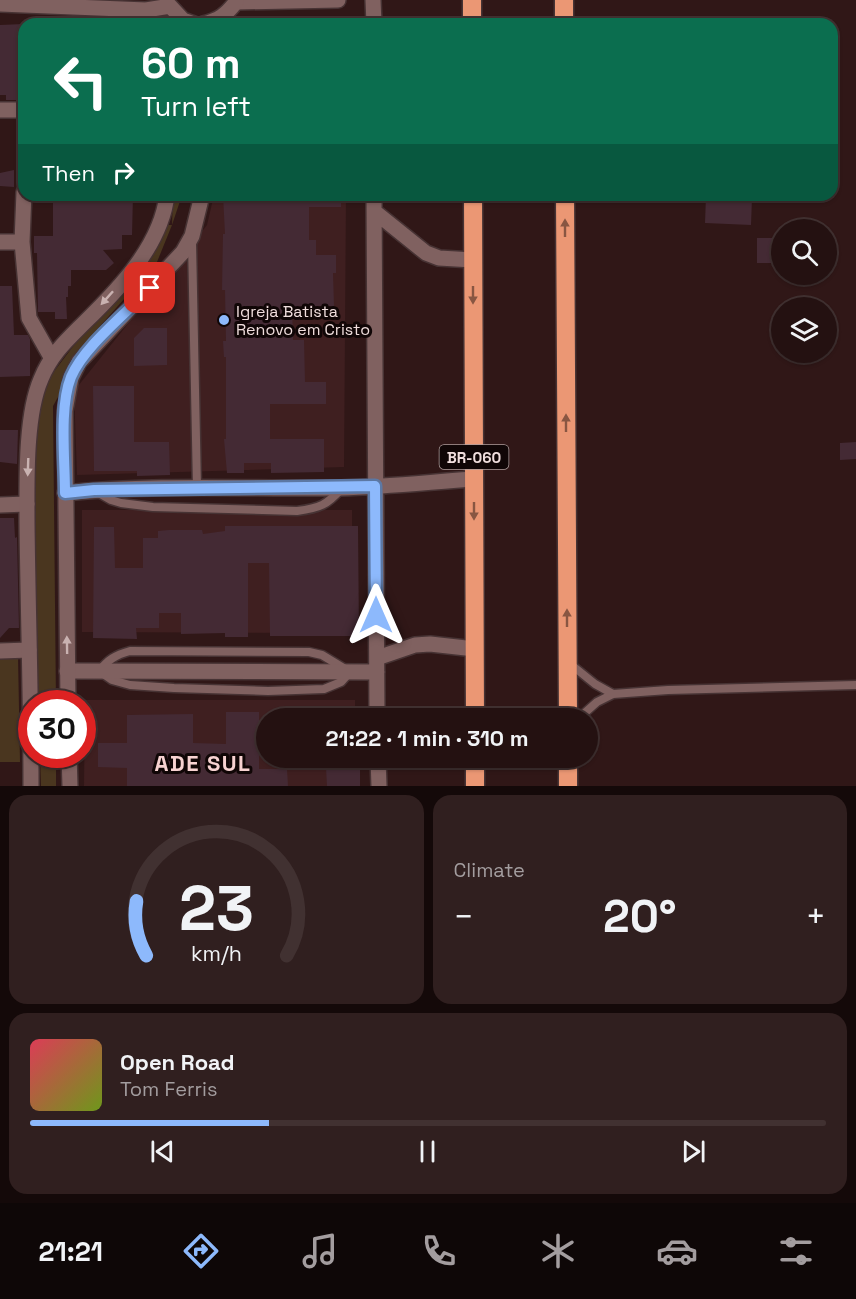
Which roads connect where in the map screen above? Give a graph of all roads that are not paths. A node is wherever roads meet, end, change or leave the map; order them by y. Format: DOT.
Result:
graph roads {
  1 [pos="338,0"];
  2 [pos="373,0"];
  3 [pos="472,0"];
  4 [pos="564,0"];
  5 [pos="236,1"];
  6 [pos="21,3"];
  7 [pos="170,3"];
  8 [pos="0,4"];
  9 [pos="181,18"];
  10 [pos="222,18"];
  11 [pos="236,18"];
  12 [pos="374,18"];
  13 [pos="472,18"];
  14 [pos="564,18"];
  15 [pos="0,110"];
  16 [pos="18,110"];
  17 [pos="24,201"];
  18 [pos="166,201"];
  19 [pos="201,201"];
  20 [pos="374,201"];
  21 [pos="473,201"];
  22 [pos="565,201"];
  23 [pos="375,212"];
  24 [pos="192,236"];
  25 [pos="0,242"];
  26 [pos="22,242"];
  27 [pos="473,260"];
  28 [pos="51,357"];
  29 [pos="474,479"];
  30 [pos="375,486"];
  31 [pos="197,488"];
  32 [pos="342,488"];
  33 [pos="94,490"];
  34 [pos="65,493"];
  35 [pos="27,504"];
  36 [pos="0,505"];
  37 [pos="29,650"];
  38 [pos="475,650"];
  39 [pos="0,651"];
  40 [pos="567,662"];
  41 [pos="377,665"];
  42 [pos="67,671"];
  43 [pos="856,685"];
  44 [pos="68,690"];
  45 [pos="613,694"];
  46 [pos="377,708"];
  47 [pos="475,708"];
  48 [pos="568,708"];
  49 [pos="590,708"];
  50 [pos="69,768"];
  51 [pos="378,768"];
  52 [pos="475,768"];
  53 [pos="568,768"];
  54 [pos="31,786"];
  55 [pos="70,786"];
  56 [pos="379,786"];
  57 [pos="476,786"];
  58 [pos="568,786"];
  1 -- 5 [label="street"];
  2 -- 12 [label="street"];
  3 -- 13 [label="highway"];
  4 -- 14 [label="highway"];
  5 -- 10 [label="street"];
  5 -- 11 [label="street"];
  6 -- 7 [label="street"];
  6 -- 8 [label="street"];
  7 -- 9 [label="street"];
  15 -- 16 [label="street"];
  17 -- 26 [label="street"];
  18 -- 28 [label="street, one-way"];
  19 -- 24 [label="street"];
  20 -- 23 [label="street"];
  21 -- 27 [label="highway, BR-060"];
  40 -- 22 [label="highway, one-way"];
  23 -- 27 [label="street"];
  23 -- 30 [label="street"];
  24 -- 31 [label="lane"];
  24 -- 34 [label="street"];
  25 -- 26 [label="street"];
  26 -- 28 [label="street"];
  27 -- 29 [label="highway, BR-060, one-way"];
  28 -- 35 [label="street, one-way"];
  29 -- 30 [label="street"];
  29 -- 38 [label="highway, BR-060, one-way"];
  30 -- 32 [label="street"];
  30 -- 41 [label="street"];
  31 -- 32 [label="street"];
  31 -- 33 [label="street"];
  32 -- 33 [label="lane"];
  33 -- 34 [label="street"];
  42 -- 34 [label="street, one-way"];
  35 -- 36 [label="street"];
  35 -- 37 [label="street"];
  37 -- 39 [label="street"];
  37 -- 54 [label="street"];
  38 -- 41 [label="street"];
  38 -- 47 [label="highway, BR-060"];
  40 -- 45 [label="lane"];
  40 -- 48 [label="highway"];
  41 -- 42 [label="street"];
  41 -- 46 [label="street"];
  42 -- 44 [label="street"];
  43 -- 45 [label="lane"];
  45 -- 49 [label="lane"];
  50 -- 55 [label="street"];
  51 -- 56 [label="street"];
  52 -- 57 [label="highway"];
  53 -- 58 [label="highway"];
}
